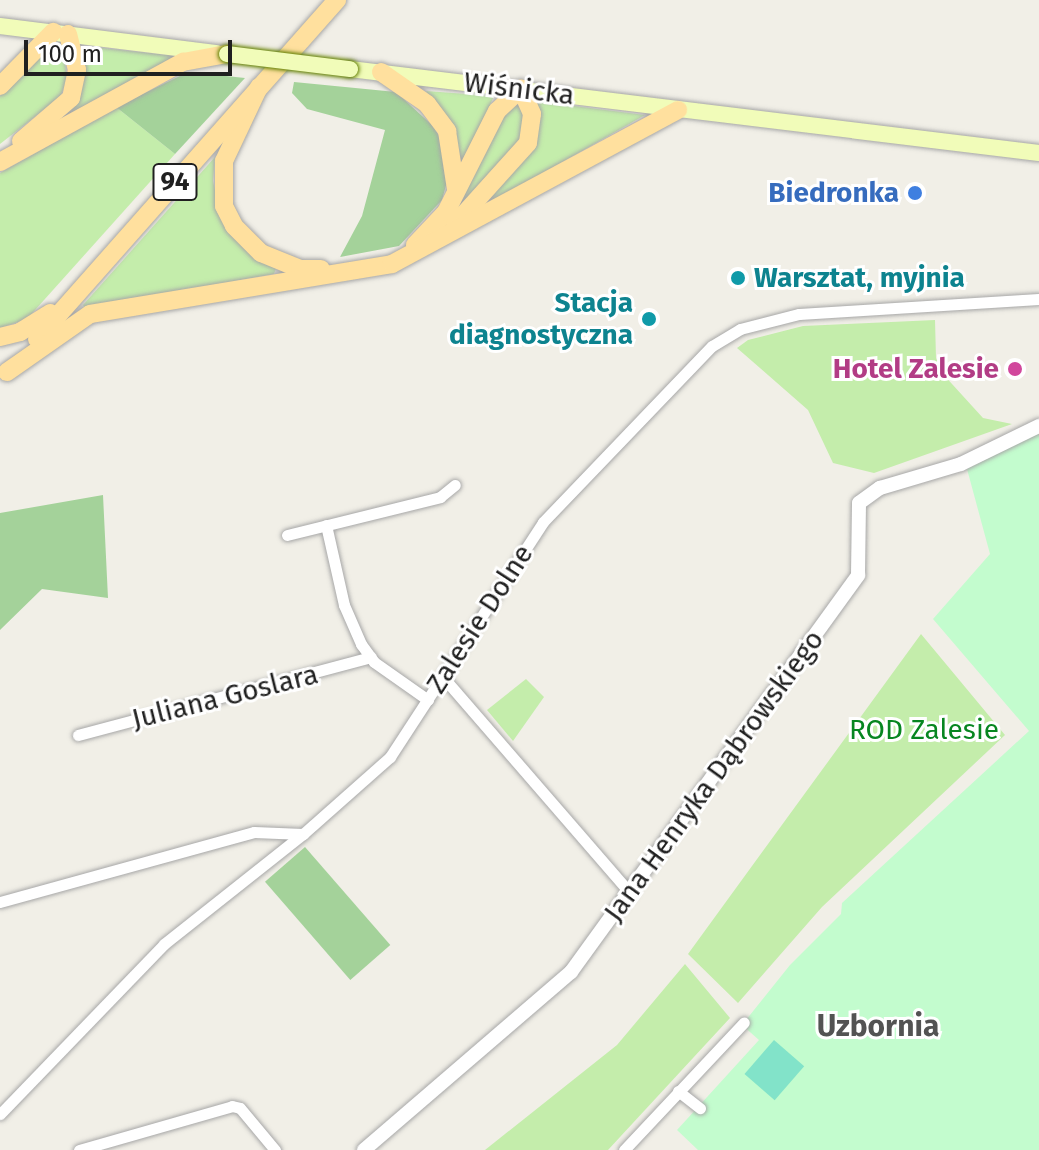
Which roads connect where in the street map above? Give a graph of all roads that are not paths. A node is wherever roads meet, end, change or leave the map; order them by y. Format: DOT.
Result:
graph roads {
  1 [pos="337,0"];
  2 [pos="0,26"];
  3 [pos="61,33"];
  4 [pos="227,54"];
  5 [pos="381,72"];
  6 [pos="0,86"];
  7 [pos="259,87"];
  8 [pos="521,89"];
  9 [pos="678,110"];
  10 [pos="1039,153"];
  11 [pos="0,160"];
  12 [pos="456,192"];
  13 [pos="439,240"];
  14 [pos="92,277"];
  15 [pos="1039,299"];
  16 [pos="0,337"];
  17 [pos="3,376"];
  18 [pos="1039,426"];
  19 [pos="455,485"];
  20 [pos="326,525"];
  21 [pos="287,535"];
  22 [pos="371,657"];
  23 [pos="443,677"];
  24 [pos="428,700"];
  25 [pos="78,735"];
  26 [pos="303,834"];
  27 [pos="630,893"];
  28 [pos="0,902"];
  29 [pos="744,1022"];
  30 [pos="678,1091"];
  31 [pos="700,1108"];
  32 [pos="0,1114"];
  33 [pos="79,1150"];
  34 [pos="275,1150"];
  35 [pos="364,1150"];
  36 [pos="624,1150"];
  1 -- 7 [label="main road, 94"];
  2 -- 3 [label="main road, Wiśnicka"];
  3 -- 4 [label="main road, Wiśnicka"];
  3 -- 6 [label="main road"];
  3 -- 11 [label="main road"];
  4 -- 5 [label="main road, Wiśnicka, bridge"];
  4 -- 11 [label="main road"];
  5 -- 8 [label="main road, Wiśnicka"];
  5 -- 12 [label="main road"];
  7 -- 12 [label="main road"];
  7 -- 14 [label="main road, 94"];
  8 -- 9 [label="main road, Wiśnicka"];
  8 -- 12 [label="main road"];
  8 -- 13 [label="main road"];
  9 -- 10 [label="main road, Wiśnicka"];
  9 -- 13 [label="main road"];
  13 -- 17 [label="main road"];
  14 -- 16 [label="main road"];
  14 -- 17 [label="main road, 94"];
  15 -- 23 [label="street, Zalesie Dolne"];
  18 -- 27 [label="street, Jana Henryka Dąbrowskiego"];
  19 -- 20 [label="street"];
  20 -- 21 [label="street"];
  20 -- 22 [label="street"];
  22 -- 24 [label="street"];
  22 -- 25 [label="street, Juliana Goslara"];
  23 -- 24 [label="street, Zalesie Dolne"];
  23 -- 27 [label="street"];
  24 -- 26 [label="street, Zalesie Dolne"];
  26 -- 28 [label="street"];
  26 -- 32 [label="street, Zalesie Dolne"];
  27 -- 35 [label="street, Jana Henryka Dąbrowskiego"];
  29 -- 30 [label="street"];
  30 -- 31 [label="street"];
  30 -- 36 [label="street"];
  33 -- 34 [label="street"];
}
